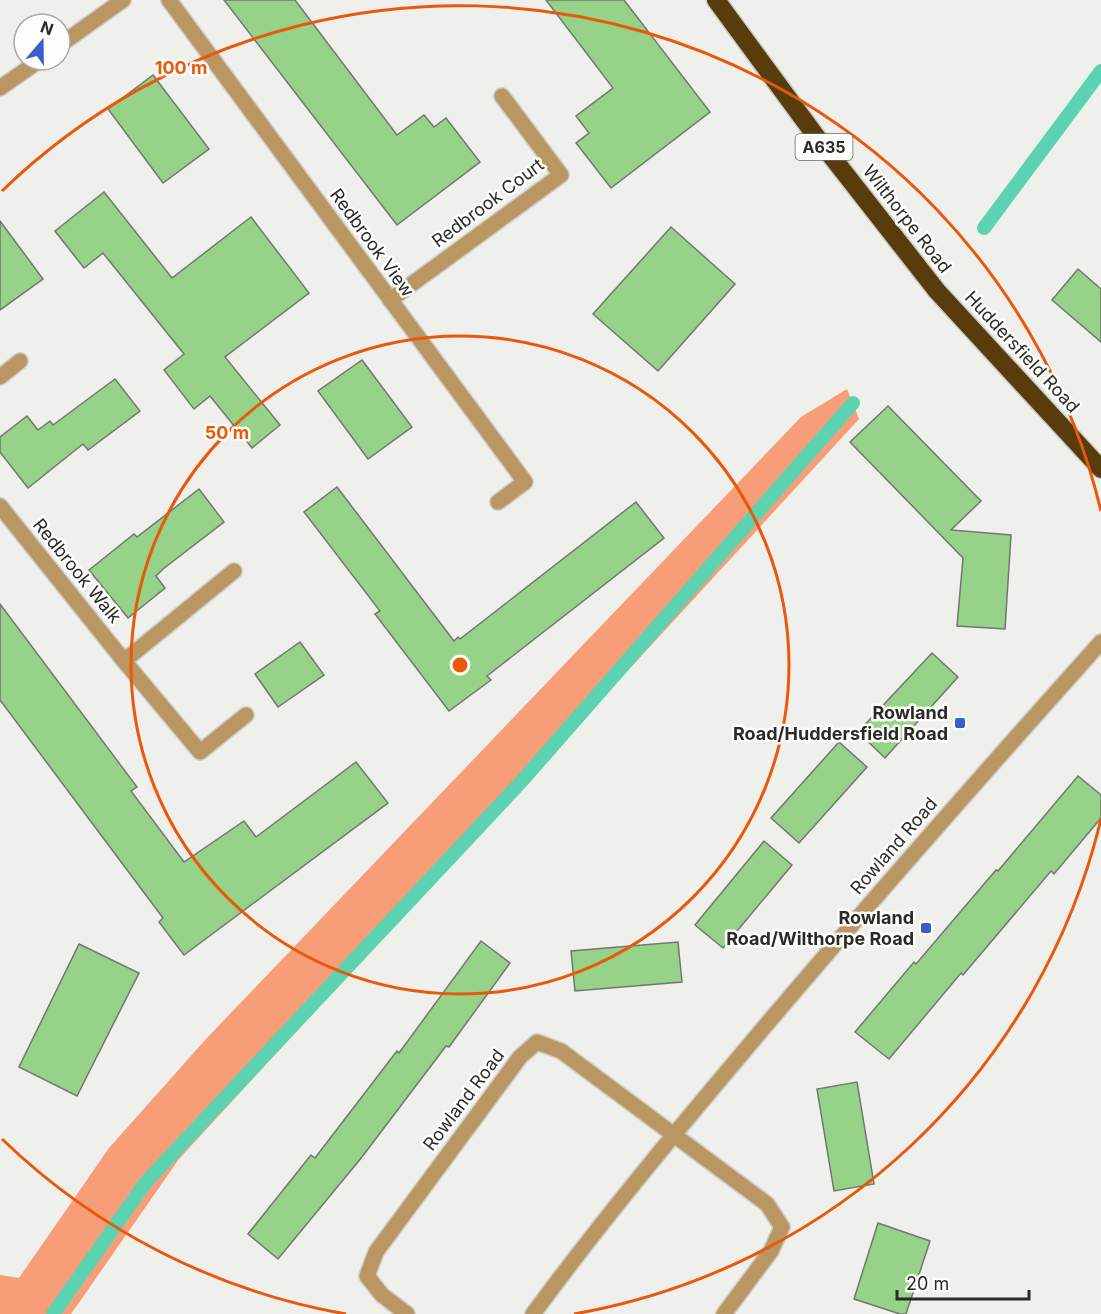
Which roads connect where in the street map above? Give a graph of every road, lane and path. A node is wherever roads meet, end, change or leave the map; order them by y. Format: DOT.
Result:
graph roads {
  1 [pos="123,0"];
  2 [pos="169,0"];
  3 [pos="716,0"];
  4 [pos="72,36"];
  5 [pos="23,72"];
  6 [pos="0,88"];
  7 [pos="502,96"];
  8 [pos="937,291"];
  9 [pos="390,300"];
  10 [pos="20,362"];
  11 [pos="0,377"];
  12 [pos="1101,469"];
  13 [pos="498,502"];
  14 [pos="0,506"];
  15 [pos="234,571"];
  16 [pos="1101,642"];
  17 [pos="124,661"];
  18 [pos="246,715"];
  19 [pos="674,1134"];
  20 [pos="407,1314"];
  21 [pos="533,1314"];
  22 [pos="724,1314"];
  1 -- 4 [label="street"];
  2 -- 9 [label="street, Redbrook View"];
  3 -- 8 [label="highway, Wilthorpe Road / A635"];
  5 -- 6 [label="street"];
  7 -- 9 [label="street, Redbrook Court"];
  8 -- 12 [label="highway, Huddersfield Road / A635"];
  9 -- 13 [label="street, Redbrook View"];
  10 -- 11 [label="street"];
  14 -- 17 [label="street, Redbrook Walk"];
  15 -- 17 [label="street"];
  16 -- 19 [label="street, Rowland Road"];
  17 -- 18 [label="street, Redbrook Walk"];
  19 -- 20 [label="street, Rowland Road"];
  19 -- 21 [label="street, Rowland Road"];
  19 -- 22 [label="street, Rowland Road"];
}
